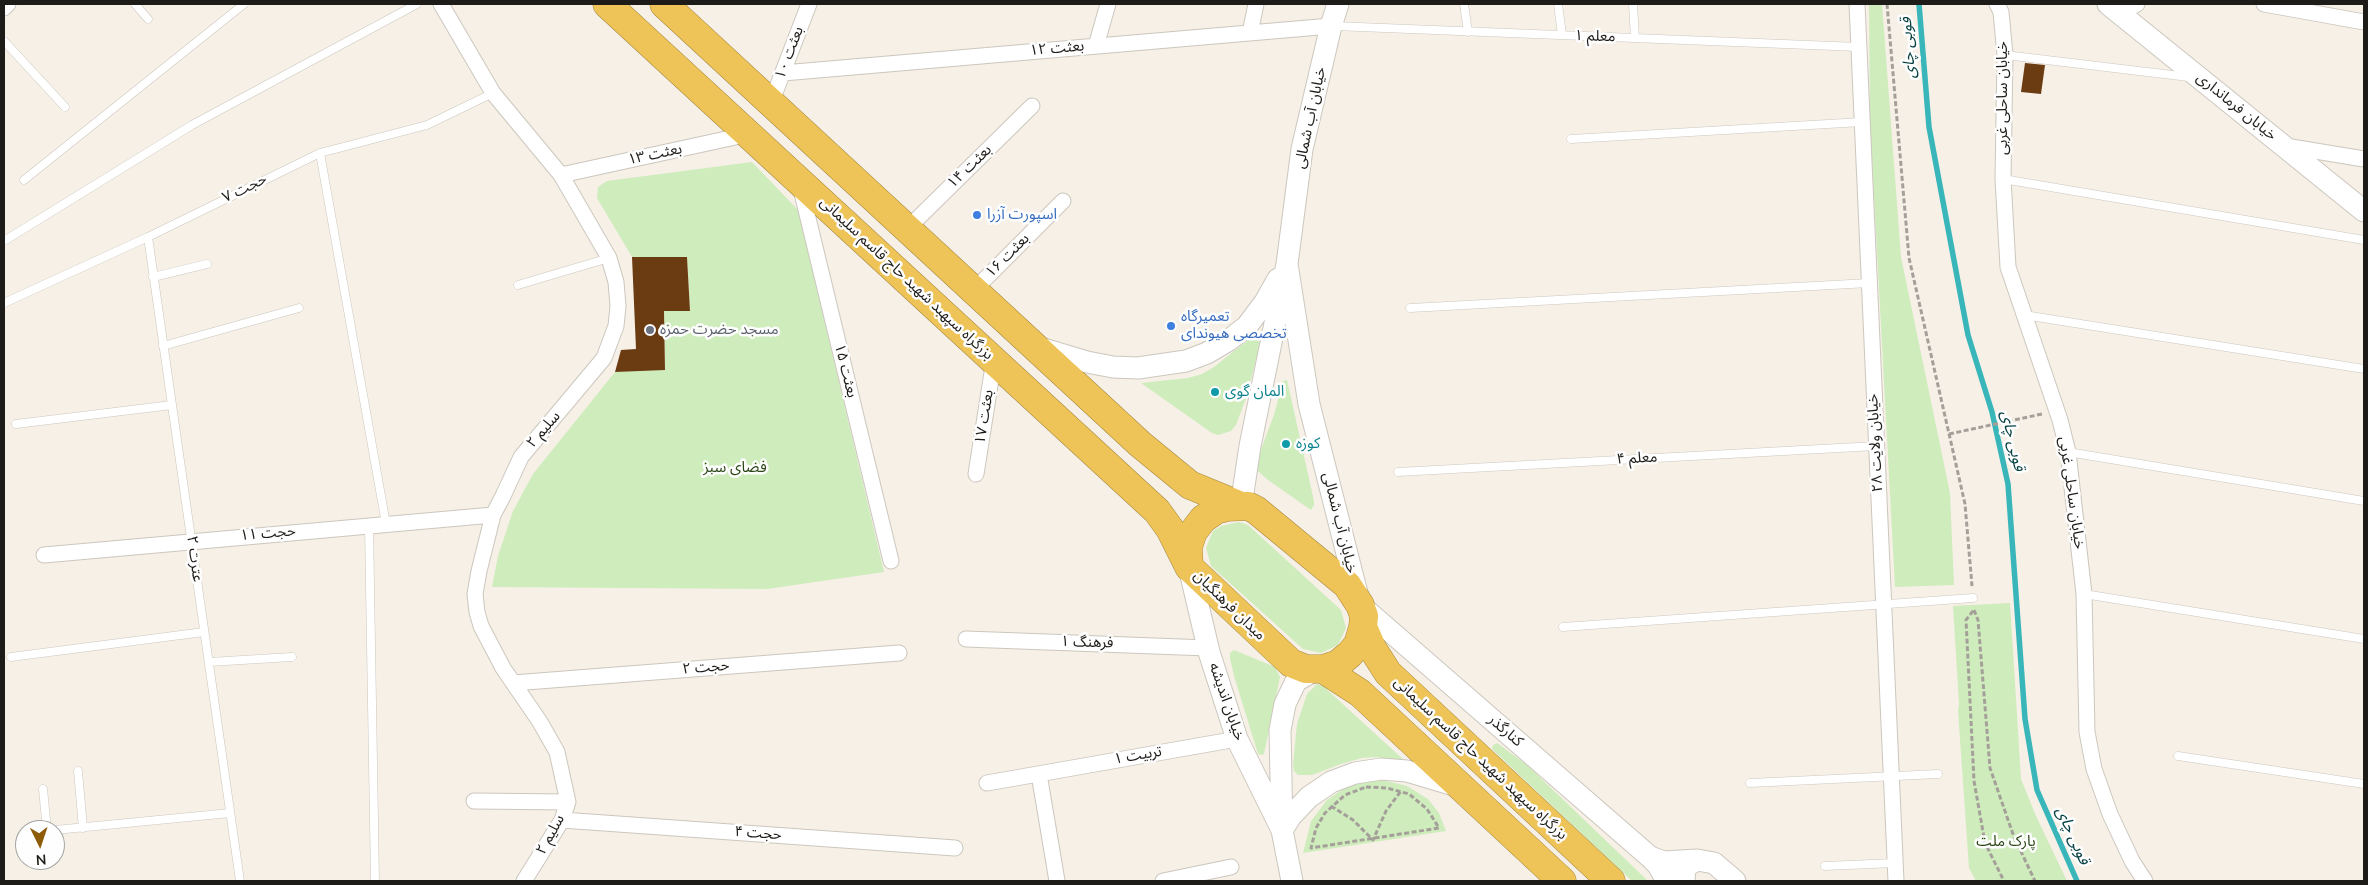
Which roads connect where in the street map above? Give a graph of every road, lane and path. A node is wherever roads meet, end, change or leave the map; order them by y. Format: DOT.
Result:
graph roads {
  1 [pos="8,4"];
  2 [pos="135,4"];
  3 [pos="244,4"];
  4 [pos="417,4"];
  5 [pos="441,4"];
  6 [pos="607,4"];
  7 [pos="664,4"];
  8 [pos="810,4"];
  9 [pos="1108,4"];
  10 [pos="1256,4"];
  11 [pos="1338,4"];
  12 [pos="1464,4"];
  13 [pos="1558,4"];
  14 [pos="1633,4"];
  15 [pos="1857,4"];
  16 [pos="1888,4"];
  17 [pos="2264,4"];
  18 [pos="2000,6"];
  19 [pos="2122,7"];
  20 [pos="4,8"];
  21 [pos="2315,8"];
  22 [pos="148,19"];
  23 [pos="2364,22"];
  24 [pos="1331,26"];
  25 [pos="1468,32"];
  26 [pos="1250,33"];
  27 [pos="1562,35"];
  28 [pos="1635,38"];
  29 [pos="4,42"];
  30 [pos="1096,46"];
  31 [pos="1859,47"];
  32 [pos="2004,55"];
  33 [pos="783,72"];
  34 [pos="2200,78"];
  35 [pos="493,93"];
  36 [pos="772,103"];
  37 [pos="1032,106"];
  38 [pos="65,107"];
  39 [pos="1862,122"];
  40 [pos="748,134"];
  41 [pos="1570,138"];
  42 [pos="2284,146"];
  43 [pos="320,153"];
  44 [pos="2364,159"];
  45 [pos="561,175"];
  46 [pos="2002,179"];
  47 [pos="24,180"];
  48 [pos="799,181"];
  49 [pos="1062,201"];
  50 [pos="2364,211"];
  51 [pos="907,228"];
  52 [pos="148,237"];
  53 [pos="2364,240"];
  54 [pos="4,241"];
  55 [pos="609,258"];
  56 [pos="207,264"];
  57 [pos="1287,264"];
  58 [pos="153,277"];
  59 [pos="1869,283"];
  60 [pos="518,285"];
  61 [pos="974,290"];
  62 [pos="4,303"];
  63 [pos="299,308"];
  64 [pos="1410,308"];
  65 [pos="2024,314"];
  66 [pos="163,346"];
  67 [pos="1035,347"];
  68 [pos="994,360"];
  69 [pos="2364,369"];
  70 [pos="172,405"];
  71 [pos="2057,411"];
  72 [pos="16,424"];
  73 [pos="1949,434"];
  74 [pos="1876,446"];
  75 [pos="2068,452"];
  76 [pos="1398,472"];
  77 [pos="976,474"];
  78 [pos="2364,501"];
  79 [pos="1241,506"];
  80 [pos="493,514"];
  81 [pos="386,524"];
  82 [pos="369,526"];
  83 [pos="191,541"];
  84 [pos="44,555"];
  85 [pos="891,560"];
  86 [pos="1189,568"];
  87 [pos="2084,594"];
  88 [pos="1973,598"];
  89 [pos="1883,604"];
  90 [pos="1974,610"];
  91 [pos="1362,616"];
  92 [pos="1563,627"];
  93 [pos="204,632"];
  94 [pos="966,638"];
  95 [pos="2364,639"];
  96 [pos="1208,648"];
  97 [pos="899,652"];
  98 [pos="11,657"];
  99 [pos="292,657"];
  100 [pos="209,662"];
  101 [pos="1320,669"];
  102 [pos="513,683"];
  103 [pos="1237,739"];
  104 [pos="2178,756"];
  105 [pos="78,771"];
  106 [pos="1039,774"];
  107 [pos="1938,774"];
  108 [pos="1891,776"];
  109 [pos="988,783"];
  110 [pos="1750,783"];
  111 [pos="2364,784"];
  112 [pos="43,789"];
  113 [pos="1464,789"];
  114 [pos="1401,791"];
  115 [pos="474,801"];
  116 [pos="568,802"];
  117 [pos="1331,806"];
  118 [pos="230,812"];
  119 [pos="46,820"];
  120 [pos="562,820"];
  121 [pos="83,828"];
  122 [pos="65,829"];
  123 [pos="1282,830"];
  124 [pos="1373,840"];
  125 [pos="954,848"];
  126 [pos="1650,857"];
  127 [pos="1697,860"];
  128 [pos="1895,863"];
  129 [pos="1825,866"];
  130 [pos="1231,867"];
  131 [pos="240,881"];
  132 [pos="375,881"];
  133 [pos="524,881"];
  134 [pos="1057,881"];
  135 [pos="1163,881"];
  136 [pos="1292,881"];
  137 [pos="1562,881"];
  138 [pos="1611,881"];
  139 [pos="1667,881"];
  140 [pos="1684,881"];
  141 [pos="1735,881"];
  142 [pos="1896,881"];
  143 [pos="2004,881"];
  144 [pos="2035,881"];
  145 [pos="2145,881"];
  1 -- 20 [label="street"];
  2 -- 22 [label="lane"];
  3 -- 47 [label="lane"];
  4 -- 54 [label="lane"];
  5 -- 35 [label="street, سلیم ۲"];
  6 -- 40 [label="highway, بزرگراه سپهبد شهید حاج قاسم سلیمانی"];
  7 -- 36 [label="highway"];
  8 -- 33 [label="street, بعثت ۱۰"];
  9 -- 30 [label="street"];
  10 -- 26 [label="street"];
  11 -- 24 [label="main road, خیابان آب شمالی"];
  12 -- 25 [label="lane"];
  13 -- 27 [label="lane"];
  14 -- 28 [label="lane"];
  15 -- 31 [label="street, خیابان ولایت ۲۸"];
  16 -- 73 [label="path"];
  17 -- 21 [label="street"];
  18 -- 32 [label="street, خیابان ساحلی غربی"];
  19 -- 34 [label="main road, خیابان فرمانداری"];
  21 -- 23 [label="street"];
  24 -- 25 [label="lane, معلم ۱"];
  24 -- 26 [label="street, بعثت ۱۲"];
  24 -- 57 [label="main road, خیابان آب شمالی"];
  25 -- 27 [label="lane, معلم ۱"];
  26 -- 30 [label="street, بعثت ۱۲"];
  27 -- 28 [label="lane, معلم ۱"];
  28 -- 31 [label="lane, معلم ۱"];
  29 -- 38 [label="lane"];
  30 -- 33 [label="street, بعثت ۱۲"];
  31 -- 39 [label="street, خیابان ولایت ۲۸"];
  32 -- 34 [label="lane"];
  32 -- 46 [label="street, خیابان ساحلی غربی"];
  33 -- 36 [label="street, بعثت ۱۰"];
  34 -- 42 [label="main road, خیابان فرمانداری"];
  35 -- 43 [label="lane, حجت ۷"];
  35 -- 45 [label="street, سلیم ۲"];
  36 -- 51 [label="highway"];
  37 -- 51 [label="street, بعثت ۱۴"];
  39 -- 41 [label="lane"];
  39 -- 59 [label="street, خیابان ولایت ۲۸"];
  40 -- 45 [label="street, بعثت ۱۳"];
  40 -- 48 [label="highway, بزرگراه سپهبد شهید حاج قاسم سلیمانی"];
  42 -- 44 [label="street"];
  42 -- 50 [label="main road, خیابان فرمانداری"];
  43 -- 52 [label="lane, حجت ۷"];
  43 -- 81 [label="lane"];
  45 -- 55 [label="street, سلیم ۲"];
  46 -- 53 [label="lane"];
  46 -- 65 [label="street, خیابان ساحلی غربی"];
  48 -- 68 [label="highway, بزرگراه سپهبد شهید حاج قاسم سلیمانی"];
  48 -- 85 [label="street, بعثت ۱۵"];
  49 -- 61 [label="street, بعثت ۱۶"];
  51 -- 61 [label="highway"];
  52 -- 58 [label="lane, عترت ۲"];
  52 -- 62 [label="lane, حجت ۷"];
  55 -- 60 [label="lane"];
  55 -- 80 [label="street, سلیم ۲"];
  56 -- 58 [label="lane"];
  57 -- 67 [label="main road"];
  57 -- 79 [label="main road, خیابان آب شمالی"];
  57 -- 91 [label="main road, خیابان آب شمالی"];
  58 -- 66 [label="lane, عترت ۲"];
  59 -- 64 [label="lane"];
  59 -- 74 [label="street, خیابان ولایت ۲۸"];
  61 -- 67 [label="highway"];
  63 -- 66 [label="lane"];
  65 -- 69 [label="lane"];
  65 -- 71 [label="street, خیابان ساحلی غربی"];
  66 -- 70 [label="lane, عترت ۲"];
  67 -- 79 [label="highway"];
  68 -- 77 [label="street, بعثت ۱۷"];
  68 -- 86 [label="highway, بزرگراه سپهبد شهید حاج قاسم سلیمانی"];
  70 -- 72 [label="lane"];
  70 -- 83 [label="lane, عترت ۲"];
  71 -- 73 [label="path"];
  71 -- 75 [label="street, خیابان ساحلی غربی"];
  73 -- 88 [label="path"];
  74 -- 76 [label="lane, معلم ۴"];
  74 -- 89 [label="street, خیابان ولایت ۲۸"];
  75 -- 78 [label="lane"];
  75 -- 87 [label="street, خیابان ساحلی غربی"];
  79 -- 86 [label="highway, میدان فرهنگیان"];
  79 -- 91 [label="highway"];
  80 -- 81 [label="street, حجت ۱۱"];
  80 -- 102 [label="street, سلیم ۲"];
  81 -- 82 [label="street, حجت ۱۱"];
  82 -- 83 [label="street, حجت ۱۱"];
  82 -- 132 [label="lane"];
  83 -- 84 [label="street, حجت ۱۱"];
  83 -- 93 [label="lane, عترت ۲"];
  86 -- 96 [label="main road, خیابان اندیشه"];
  86 -- 101 [label="highway, میدان فرهنگیان"];
  87 -- 95 [label="lane"];
  87 -- 145 [label="street, خیابان ساحلی غربی"];
  88 -- 89 [label="lane"];
  88 -- 90 [label="path"];
  89 -- 92 [label="lane"];
  89 -- 108 [label="street, خیابان ولایت ۲۸"];
  90 -- 143 [label="path"];
  90 -- 144 [label="path"];
  91 -- 101 [label="highway"];
  91 -- 126 [label="main road, کنارگذر"];
  91 -- 138 [label="highway, بزرگراه سپهبد شهید حاج قاسم سلیمانی"];
  93 -- 98 [label="lane"];
  93 -- 100 [label="lane, عترت ۲"];
  94 -- 96 [label="street, فرهنگ ۱"];
  96 -- 103 [label="main road, خیابان اندیشه"];
  97 -- 102 [label="street, حجت ۲"];
  99 -- 100 [label="lane"];
  100 -- 118 [label="lane, عترت ۲"];
  101 -- 113 [label="highway"];
  101 -- 123 [label="main road, خیابان اندیشه"];
  102 -- 116 [label="street, سلیم ۲"];
  103 -- 106 [label="street, تربیت ۱"];
  103 -- 123 [label="main road, خیابان اندیشه"];
  104 -- 111 [label="lane"];
  105 -- 121 [label="lane"];
  106 -- 109 [label="street, تربیت ۱"];
  106 -- 134 [label="street"];
  107 -- 108 [label="lane"];
  108 -- 110 [label="lane"];
  108 -- 128 [label="street, خیابان ولایت ۲۸"];
  112 -- 119 [label="lane"];
  113 -- 123 [label="main road"];
  113 -- 137 [label="highway"];
  114 -- 117 [label="path"];
  114 -- 124 [label="path"];
  114 -- 124 [label="path"];
  115 -- 116 [label="street"];
  116 -- 120 [label="street, سلیم ۲"];
  117 -- 124 [label="path"];
  117 -- 124 [label="path"];
  118 -- 121 [label="lane"];
  118 -- 131 [label="lane, عترت ۲"];
  120 -- 125 [label="street, حجت ۴"];
  120 -- 133 [label="street, سلیم ۲"];
  121 -- 122 [label="lane"];
  123 -- 136 [label="main road, خیابان اندیشه"];
  126 -- 127 [label="main road"];
  126 -- 139 [label="main road, کنارگذر"];
  127 -- 140 [label="main road"];
  127 -- 141 [label="main road"];
  128 -- 129 [label="lane"];
  128 -- 142 [label="street, خیابان ولایت ۲۸"];
  130 -- 135 [label="street"];
}
